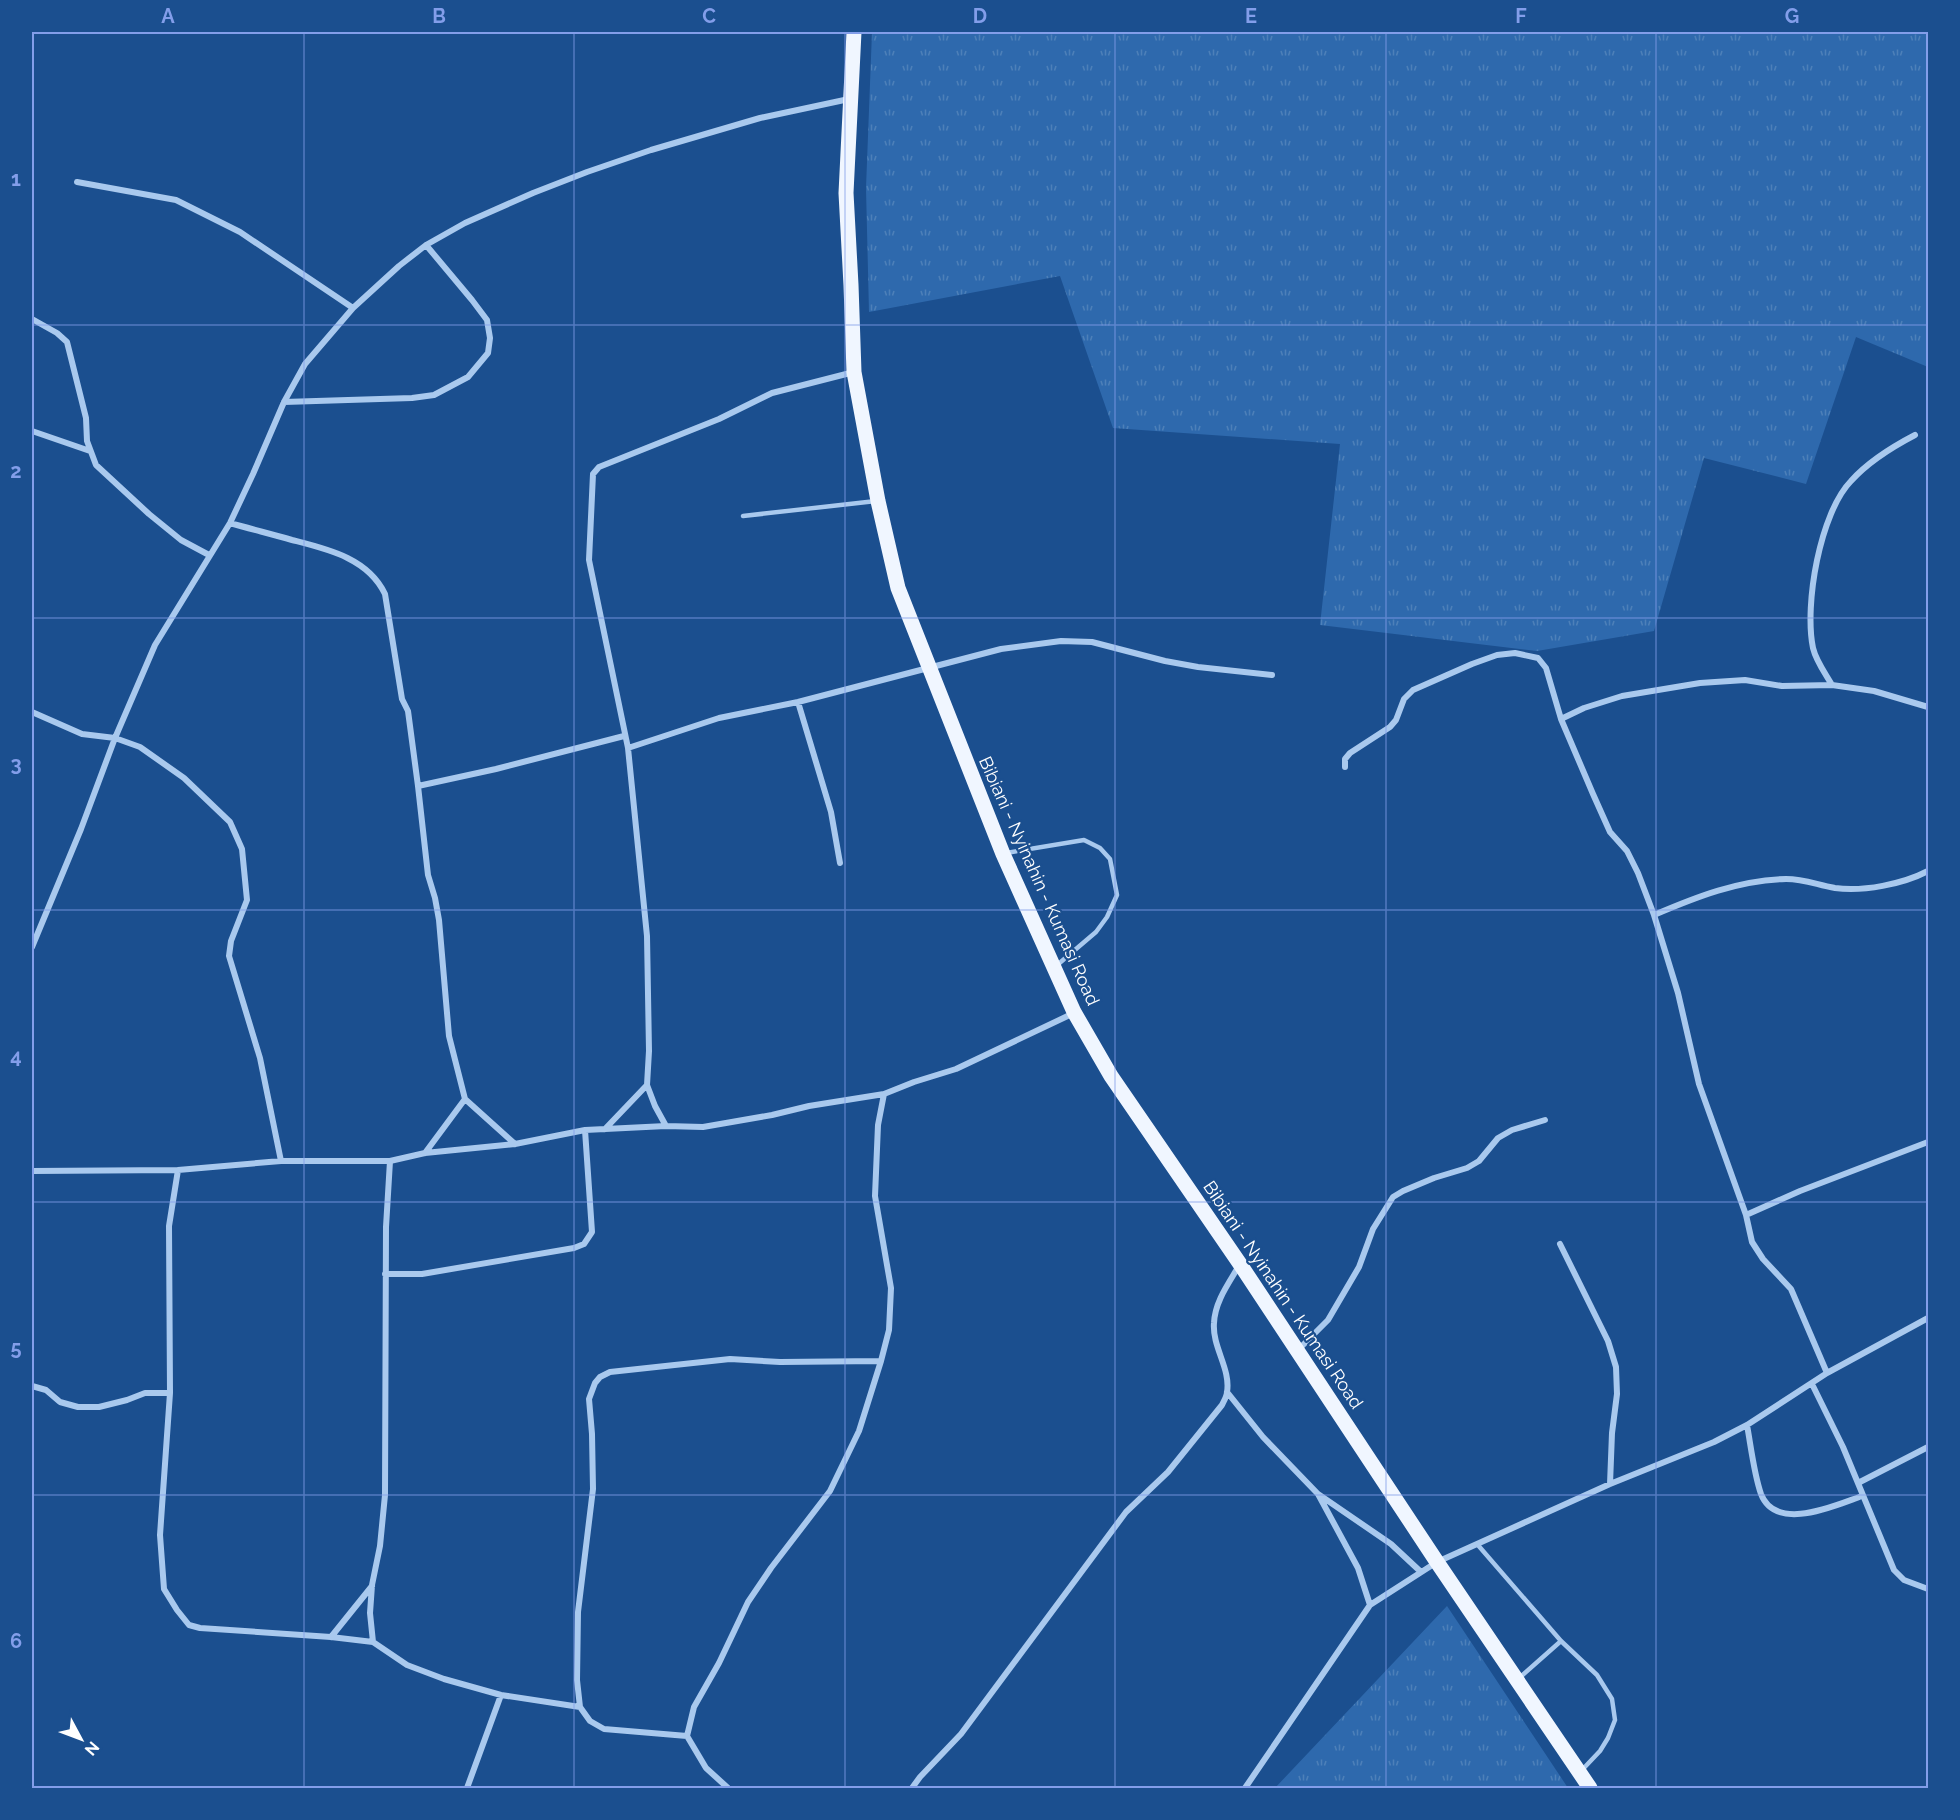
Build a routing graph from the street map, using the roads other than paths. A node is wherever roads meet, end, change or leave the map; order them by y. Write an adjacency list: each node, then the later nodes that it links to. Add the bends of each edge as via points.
1 (854, 32): 2 (main road, Bibiani - Nyinahin - Kumasi Road)
2 (851, 98): 4 (street, via 760,118 651,150 533,193); 7 (main road, Bibiani - Nyinahin - Kumasi Road, via 846,193)
3 (77, 182): 5 (street, via 176,200 240,232)
4 (426, 245): 5 (street); 8 (street, via 487,320 488,353 468,377 434,395 412,398)
5 (353, 308): 8 (street, via 305,364)
6 (32, 319): 11 (street, via 67,342)
7 (854, 372): 12 (main road, Bibiani - Nyinahin - Kumasi Road); 23 (street, via 772,393 719,420 599,466 593,474 589,560)
8 (284, 402): 14 (street)
9 (32, 431): 11 (street)
10 (1915, 435): 18 (street, via 1850,481 1832,508 1822,534 1810,629 1814,651)
11 (90, 451): 15 (street, via 96,465 149,514)
12 (878, 501): 13 (lane); 16 (main road, Bibiani - Nyinahin - Kumasi Road, via 898,588)
13 (743, 516)
14 (230, 523): 15 (street); 27 (street, via 328,549 372,574 380,584 385,594 402,699 408,711)
15 (209, 555): 24 (street, via 155,645)
16 (928, 667): 17 (street, via 1001,649 1061,641 1092,642 1176,663); 19 (street); 28 (main road, Bibiani - Nyinahin - Kumasi Road)
17 (1272, 675)
18 (1832, 685): 20 (street, via 1874,691); 22 (street, via 1782,686 1745,680 1700,683 1622,696)
19 (798, 702): 25 (street, via 719,718); 29 (street, via 831,812)
20 (1929, 707)
21 (32, 712): 24 (street, via 82,734)
22 (1562, 719): 26 (street, via 1543,662 1515,653 1497,655 1413,690 1390,727 1350,753); 31 (street, via 1610,832 1627,851)
23 (624, 736): 25 (street); 27 (street)
24 (115, 738): 32 (street); 45 (street, via 140,747 184,778 230,822 242,849 247,900 229,956 260,1058)
25 (628, 748): 35 (street, via 647,936)
26 (1345, 767)
27 (418, 786): 37 (street, via 428,875 439,920 449,1036)
28 (1003, 854): 33 (main road, Bibiani - Nyinahin - Kumasi Road); 33 (lane, via 1084,840 1110,859 1117,895 1107,917 1096,932)
29 (840, 863)
30 (1929, 871): 31 (street, via 1899,883 1866,887 1836,888 1783,879 1738,885 1703,894)
31 (1654, 915): 49 (street, via 1678,993 1699,1084)
32 (32, 947)
33 (1053, 968): 34 (main road, Bibiani - Nyinahin - Kumasi Road)
34 (1074, 1012): 36 (street, via 956,1069); 51 (main road, Bibiani - Nyinahin - Kumasi Road, via 1112,1077)
35 (647, 1085): 39 (street); 40 (street)
36 (884, 1094): 39 (street, via 703,1127); 55 (street, via 878,1125 875,1196 891,1288 889,1330)
37 (465, 1099): 43 (street); 44 (street)
38 (1545, 1120): 54 (street, via 1498,1138 1479,1161 1467,1168 1393,1197 1328,1320)
39 (666, 1126): 40 (street)
40 (605, 1129): 41 (street)
41 (585, 1130): 43 (street); 52 (street, via 592,1232 584,1244 552,1253 422,1274)
42 (1929, 1142): 49 (street)
43 (515, 1144): 44 (street)
44 (425, 1154): 46 (street)
45 (281, 1161): 46 (street); 47 (street)
46 (390, 1161): 52 (street)
47 (178, 1170): 48 (street); 60 (street, via 169,1226)
48 (32, 1171)
49 (1746, 1215): 56 (street, via 1752,1242 1791,1288)
50 (1560, 1244): 64 (street, via 1608,1341 1616,1367)
51 (1239, 1264): 54 (main road, Bibiani - Nyinahin - Kumasi Road); 59 (street, via 1219,1300 1214,1324)
52 (386, 1274): 70 (street, via 385,1495)
53 (1929, 1318): 56 (street)
54 (1298, 1351): 68 (main road, Bibiani - Nyinahin - Kumasi Road)
55 (881, 1361): 78 (street, via 730,1359 610,1372 600,1377 589,1399 593,1489 578,1612); 79 (street, via 858,1431 830,1491 748,1602 694,1707)
56 (1827, 1373): 57 (street)
57 (1812, 1384): 61 (street); 63 (street)
58 (32, 1386): 60 (street, via 78,1407 99,1407 145,1394)
59 (1227, 1392): 65 (street, via 1263,1437); 83 (street, via 1222,1405 1168,1472 1126,1512 961,1734)
60 (170, 1393): 73 (street, via 160,1535 164,1589 177,1611 189,1625 200,1628)
61 (1747, 1425): 64 (street); 66 (street, via 1761,1494 1768,1505 1792,1514 1817,1511)
62 (1929, 1447): 63 (street)
63 (1858, 1483): 66 (street)
64 (1610, 1484): 67 (street)
65 (1318, 1494): 69 (street, via 1391,1545); 72 (street, via 1358,1568)
66 (1862, 1496): 71 (street, via 1894,1570 1904,1580)
67 (1478, 1544): 68 (street); 74 (lane)
68 (1437, 1562): 69 (street); 76 (main road, Bibiani - Nyinahin - Kumasi Road)
69 (1421, 1572): 72 (street)
70 (372, 1585): 73 (street); 75 (street)
71 (1929, 1589)
72 (1371, 1605): 84 (street)
73 (331, 1637): 75 (street)
74 (1561, 1641): 76 (lane); 80 (lane, via 1597,1675 1612,1699 1615,1720 1600,1751)
75 (373, 1642): 77 (street, via 407,1665 444,1680)
76 (1516, 1680): 80 (main road, Bibiani - Nyinahin - Kumasi Road)
77 (501, 1695): 78 (street); 81 (street)
78 (580, 1707): 79 (street, via 590,1721 604,1729)
79 (687, 1736): 82 (street, via 705,1768)
80 (1580, 1772): 85 (main road, Bibiani - Nyinahin - Kumasi Road)
81 (467, 1788)
82 (728, 1788)
83 (912, 1788)
84 (1245, 1788)
85 (1590, 1788)

